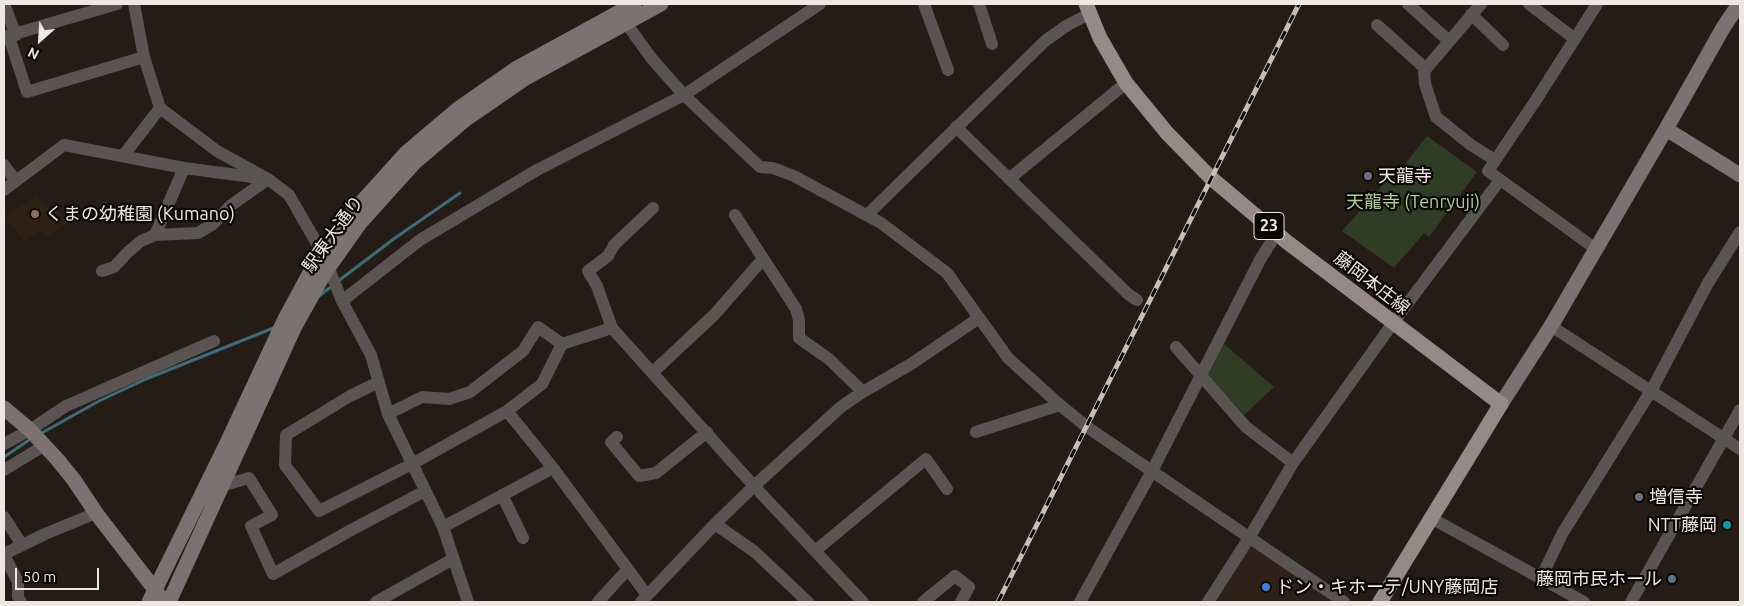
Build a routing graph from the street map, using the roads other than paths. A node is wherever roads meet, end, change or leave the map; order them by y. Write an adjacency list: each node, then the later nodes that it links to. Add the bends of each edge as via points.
1 (4, 4): 18 (street)
2 (117, 4): 18 (street)
3 (134, 4): 23 (street)
4 (634, 4): 49 (street, 駅東大通り, via 517,68 458,108 406,152 350,215)
5 (661, 4): 16 (street, 駅東大通り)
6 (820, 4): 27 (street)
7 (924, 4): 25 (street)
8 (979, 4): 21 (street)
9 (1408, 4): 20 (street)
10 (1481, 4): 15 (street)
11 (1529, 4): 19 (street)
12 (1597, 4): 19 (street)
13 (1088, 9): 26 (main road, 藤岡本庄線 / 23, via 1109,56); 29 (street, via 1044,42)
14 (1738, 10): 30 (street, via 1723,28)
15 (1471, 14): 20 (street); 22 (street)
16 (626, 23): 27 (street); 49 (street, 駅東大通り, via 524,79 466,119 415,162)
17 (1377, 25): 24 (street)
18 (10, 36): 23 (street, via 27,92)
19 (1575, 39): 32 (street)
20 (1449, 41): 24 (street)
21 (992, 44)
22 (1503, 45)
23 (144, 56): 28 (street)
24 (1426, 69): 32 (street, via 1426,84 1436,118)
25 (948, 70)
26 (1126, 83): 37 (street); 45 (main road, 藤岡本庄線 / 23, via 1182,150)
27 (684, 95): 43 (street, via 760,167 794,176); 52 (street, via 537,170 420,240)
28 (160, 108): 31 (street); 36 (street, via 217,151)
29 (956, 127): 37 (street); 43 (street)
30 (1666, 129): 35 (street); 47 (street)
31 (124, 156): 34 (street); 39 (street, via 64,145)
32 (1495, 160): 38 (street, via 1488,171)
33 (4, 164): 39 (street)
34 (184, 168): 36 (street); 46 (street)
35 (1740, 175)
36 (268, 179): 46 (street, via 230,206 214,224 198,233); 49 (street, via 288,194)
37 (1009, 179): 51 (street)
38 (1500, 180): 47 (street); 54 (street)
39 (16, 181): 40 (street)
40 (4, 190)
41 (653, 208): 56 (street, via 614,245 608,256 588,271)
42 (735, 215): 48 (street)
43 (867, 215): 53 (street, via 947,273)
44 (1740, 232): 63 (street, via 1708,283)
45 (1276, 233): 54 (main road, 藤岡本庄線 / 23); 61 (street)
46 (155, 235): 50 (street, via 128,252 114,267)
47 (1596, 249): 55 (street)
48 (763, 259): 60 (street, via 714,315); 64 (street, via 796,309 799,338 829,359)
49 (327, 261): 52 (street); 84 (street, 駅東大通り, via 324,274 295,326); 102 (street, 駅東大通り, via 313,267 285,320)
50 (102, 271)
51 (1137, 300)
52 (342, 301): 62 (street, via 371,354)
53 (978, 318): 64 (street); 66 (street, via 1008,358)
54 (1393, 323): 65 (main road, 藤岡本庄線 / 23); 79 (street)
55 (1551, 326): 63 (street); 65 (street)
56 (612, 328): 58 (street); 60 (street)
57 (214, 341): 71 (street, via 66,406)
58 (562, 344): 69 (street, via 542,384); 70 (street, via 538,327 523,351 470,392 450,399 422,397)
59 (1176, 347): 61 (street)
60 (653, 372): 72 (street)
61 (1202, 376): 79 (street, via 1246,427); 83 (street)
62 (378, 382): 70 (street); 80 (street, via 286,435 285,465 319,511)
63 (1651, 391): 75 (street); 101 (street, via 1562,534)
64 (863, 392): 85 (street, via 842,406)
65 (1501, 404): 91 (main road)
66 (1060, 405): 73 (street); 83 (street)
67 (4, 408): 71 (street)
68 (1740, 410): 75 (street)
69 (507, 411): 80 (street); 81 (street)
70 (388, 414): 80 (street)
71 (30, 430): 76 (street); 77 (street)
72 (707, 432): 74 (street, via 656,473 639,476 611,442); 85 (street)
73 (976, 432)
74 (617, 437)
75 (1723, 438): 78 (street); 119 (street)
76 (4, 444)
77 (44, 444): 82 (street); 89 (street)
78 (1740, 449)
79 (1293, 462): 95 (street)
80 (412, 464): 87 (street)
81 (553, 468): 88 (street); 100 (street)
82 (4, 470)
83 (1152, 471): 95 (street); 114 (street)
84 (221, 486): 87 (street, via 249,478 272,515 251,526 273,574); 106 (street, 駅東大通り)
85 (754, 486): 92 (street); 97 (street)
86 (947, 489): 97 (street, via 926,459)
87 (425, 491): 93 (street)
88 (502, 495): 93 (street); 94 (street)
89 (96, 513): 96 (street); 102 (street)
90 (4, 517): 96 (street)
91 (1430, 518): 101 (street); 117 (main road)
92 (715, 524): 103 (street); 110 (street, via 755,552)
93 (442, 527): 99 (street)
94 (523, 538)
95 (1249, 538): 115 (street); 116 (street)
96 (22, 545): 98 (street)
97 (815, 551): 111 (street)
98 (4, 554): 104 (street, via 18,582)
99 (453, 559): 107 (street); 108 (street)
100 (628, 569): 103 (street); 109 (street)
101 (1541, 578): 118 (street)
102 (152, 596): 105 (street)
103 (644, 598)
104 (21, 602)
105 (164, 602)
106 (169, 602)
107 (376, 602)
108 (468, 602)
109 (598, 602)
110 (808, 602)
111 (863, 602)
112 (923, 602): 113 (street, via 955,576 969,587)
113 (961, 602)
114 (1080, 602)
115 (1208, 602)
116 (1344, 602)
117 (1380, 602)
118 (1584, 602)
119 (1631, 602)

